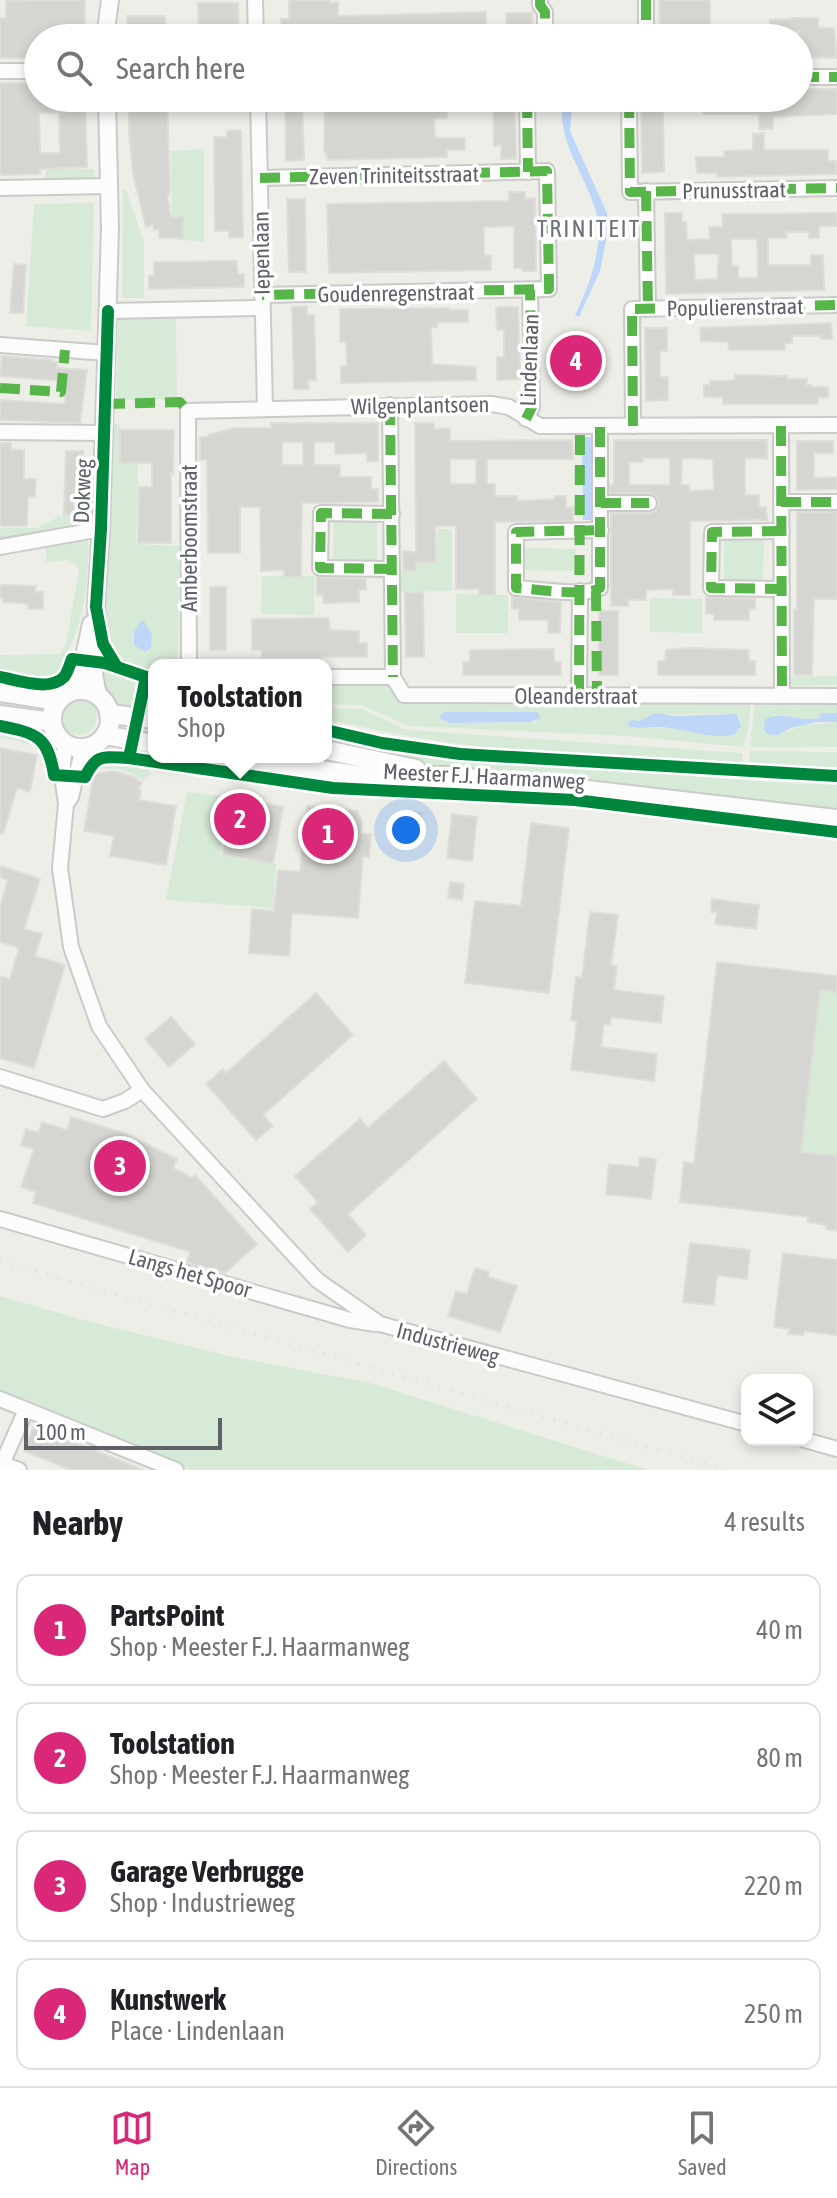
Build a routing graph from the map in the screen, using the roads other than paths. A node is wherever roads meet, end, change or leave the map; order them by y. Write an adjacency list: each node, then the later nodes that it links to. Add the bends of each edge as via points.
1 (110, 0): 5 (street)
2 (255, 0): 6 (street)
3 (540, 0): 7 (street)
4 (646, 0): 8 (street)
5 (107, 24)
6 (256, 24)
7 (545, 24)
8 (646, 24)
9 (0, 71): 10 (street)
10 (24, 71)
11 (813, 77): 12 (street)
12 (837, 77)
13 (107, 112): 19 (street, Dokweg)
14 (258, 112): 18 (street, Iepenlaan)
15 (527, 112): 17 (street)
16 (629, 112): 22 (street, Prunusstraat, via 630,192)
17 (528, 172): 18 (street, Zeven Triniteitsstraat); 23 (street, Lindenlaan, via 547,171 549,289)
18 (260, 178): 24 (street, Iepenlaan)
19 (109, 186): 20 (street); 27 (street, Dokweg)
20 (0, 188)
21 (837, 188): 22 (street, Prunusstraat)
22 (646, 191): 26 (street)
23 (530, 290): 24 (street, Goudenregenstraat); 33 (street, Lindenlaan, via 532,407)
24 (262, 301): 27 (street, Goudenregenstraat); 31 (street, Iepenlaan)
25 (837, 305): 26 (street, Populierenstraat)
26 (640, 309): 35 (street)
27 (108, 311): 29 (street, Dokweg)
28 (0, 345): 29 (street)
29 (107, 353): 39 (street, Dokweg)
30 (390, 405): 31 (street, Wilgenplantsoen); 33 (street, Wilgenplantsoen, via 498,404); 44 (street)
31 (265, 408): 32 (street, Wilgenplantsoen)
32 (188, 411): 53 (street, Amberboomstraat)
33 (526, 419): 37 (street, Wilgenplantsoen, via 540,426)
34 (837, 425): 36 (street, Wilgenplantsoen)
35 (633, 426): 36 (street, Wilgenplantsoen); 37 (street, Wilgenplantsoen)
36 (781, 426): 40 (street)
37 (600, 427): 42 (street)
38 (0, 432): 39 (street)
39 (104, 433): 45 (street, Dokweg)
40 (781, 502): 41 (street); 47 (street)
41 (837, 502)
42 (601, 503): 43 (street); 46 (street)
43 (649, 503)
44 (392, 514): 49 (street); 49 (street, via 321,513 320,568)
45 (101, 529): 48 (street); 52 (street, Dokweg)
46 (601, 530): 51 (street, via 600,588); 51 (street, via 516,532 516,588)
47 (782, 531): 50 (street); 50 (street, via 712,532 711,588)
48 (0, 547)
49 (392, 569): 55 (street)
50 (782, 589): 60 (street)
51 (580, 591): 59 (street)
52 (96, 607): 56 (street, Dokweg); 58 (street, Dokweg)
53 (189, 659)
54 (332, 677): 55 (street)
55 (393, 677): 59 (street, Oleanderstraat, via 404,695)
56 (77, 690): 58 (main road); 62 (main road)
57 (0, 692): 62 (main road)
58 (98, 695): 63 (main road)
59 (579, 695): 60 (street, Oleanderstraat)
60 (782, 696): 61 (street, Oleanderstraat)
61 (837, 696)
62 (58, 701): 66 (main road)
63 (109, 714): 65 (main road); 67 (main road)
64 (0, 715): 66 (main road)
65 (148, 718)
66 (52, 722): 69 (main road, via 56,734)
67 (105, 735): 68 (main road); 69 (main road, via 95,744)
68 (148, 743)
69 (74, 745): 75 (street, Industrieweg, via 62,775 66,804 60,868 71,947 99,1026)
70 (332, 751): 72 (main road, Meester F.J. Haarmanweg)
71 (278, 763): 72 (main road, Meester F.J. Haarmanweg, via 364,776)
72 (446, 776): 73 (main road, Meester F.J. Haarmanweg)
73 (837, 819)
74 (0, 1077): 75 (street, via 103,1109)
75 (142, 1090): 77 (street, Industrieweg, via 317,1280)
76 (0, 1219): 77 (street, Langs het Spoor, via 350,1320)
77 (380, 1324): 80 (street, Industrieweg)
78 (0, 1399): 79 (street)
79 (26, 1410): 83 (street); 85 (street)
80 (741, 1422)
81 (813, 1442): 82 (street)
82 (837, 1449)
83 (1, 1463): 84 (street)
84 (19, 1470)
85 (176, 1470)

